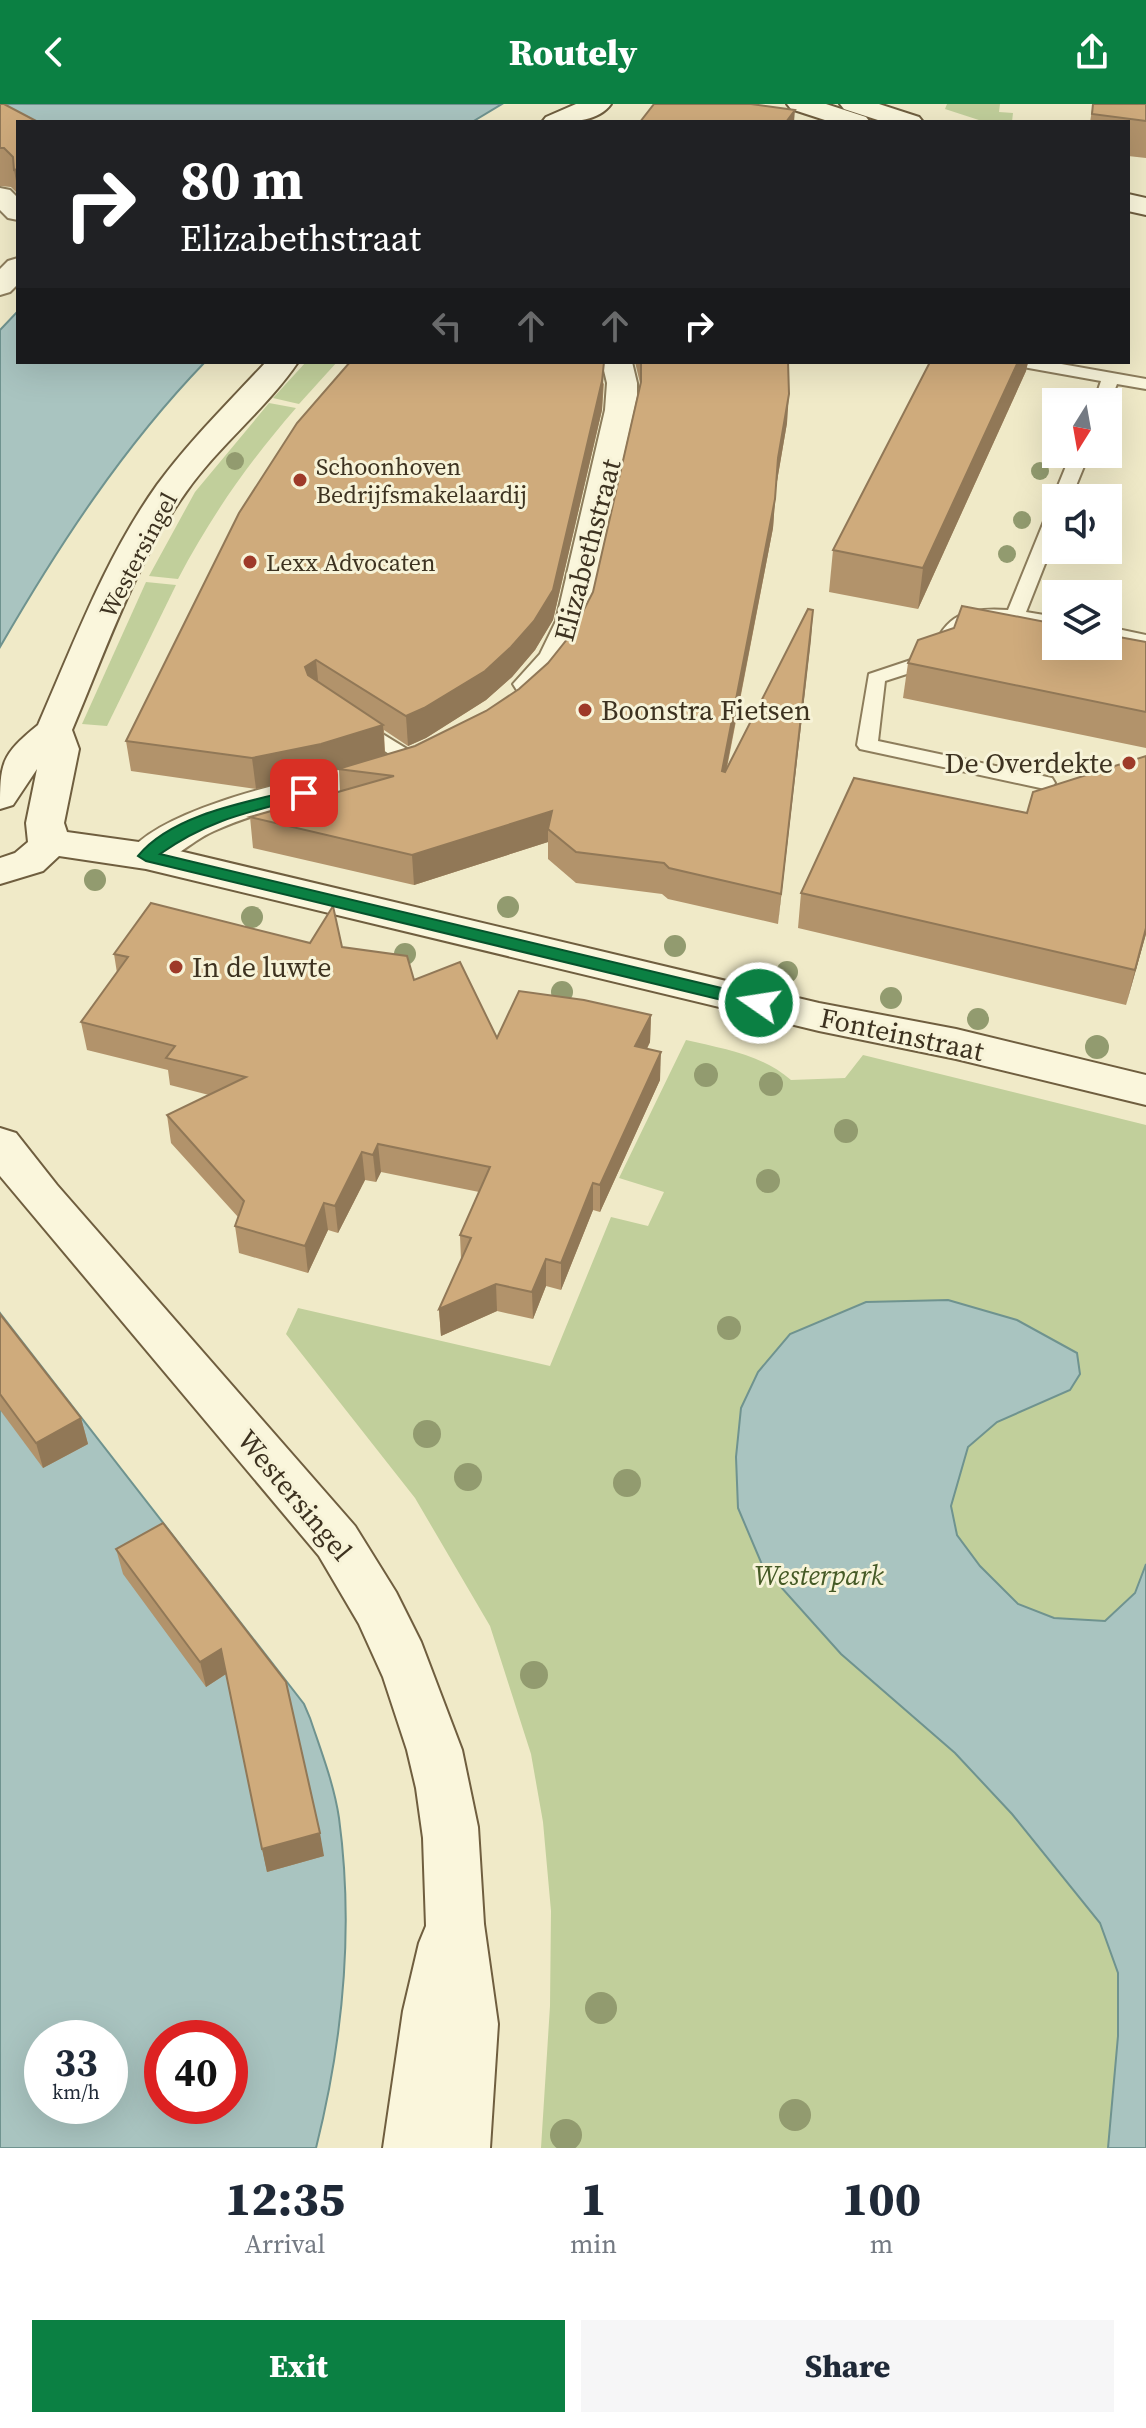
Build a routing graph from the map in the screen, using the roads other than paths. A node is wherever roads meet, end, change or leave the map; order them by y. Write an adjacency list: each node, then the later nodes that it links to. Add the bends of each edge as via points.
1 (564, 104): 5 (main road)
2 (598, 104): 6 (main road)
3 (800, 104): 7 (main road)
4 (853, 104): 8 (main road)
5 (543, 120)
6 (560, 120)
7 (851, 120)
8 (904, 120)
9 (0, 196): 10 (main road)
10 (16, 210)
11 (16, 269): 12 (main road)
12 (0, 286)
13 (281, 364): 26 (main road, Westersingel, via 198,455 156,513)
14 (617, 364): 24 (main road, Elizabethstraat, via 621,410 573,621 556,658)
15 (1034, 364): 16 (lane)
16 (1111, 378): 17 (lane); 18 (lane)
17 (1146, 384)
18 (1107, 388)
19 (1042, 548): 20 (lane)
20 (1015, 615): 21 (lane); 29 (lane, via 968,619 952,628 940,657 876,678 867,745)
21 (1042, 620)
22 (1122, 636): 23 (lane)
23 (1146, 641)
24 (511, 702)
25 (343, 714): 28 (lane)
26 (54, 730): 30 (main road, Westersingel, via 32,748); 33 (main road, Westersingel, via 60,749)
27 (447, 745): 28 (main road)
28 (413, 761): 32 (main road, via 232,810)
29 (1045, 783)
30 (0, 797)
31 (0, 811): 33 (main road, via 24,812)
32 (161, 846): 33 (main road, Fonteinstraat); 34 (main road, Fonteinstraat, via 819,1017)
33 (23, 859)
34 (1146, 1090)
35 (0, 1144): 36 (main road, Westersingel, via 337,1541 371,1592 406,1661 441,1775)
36 (454, 1913): 37 (main road, Westersingel, via 433,2011); 38 (main road, Westersingel, via 468,2011)
37 (414, 2148)
38 (459, 2148)

